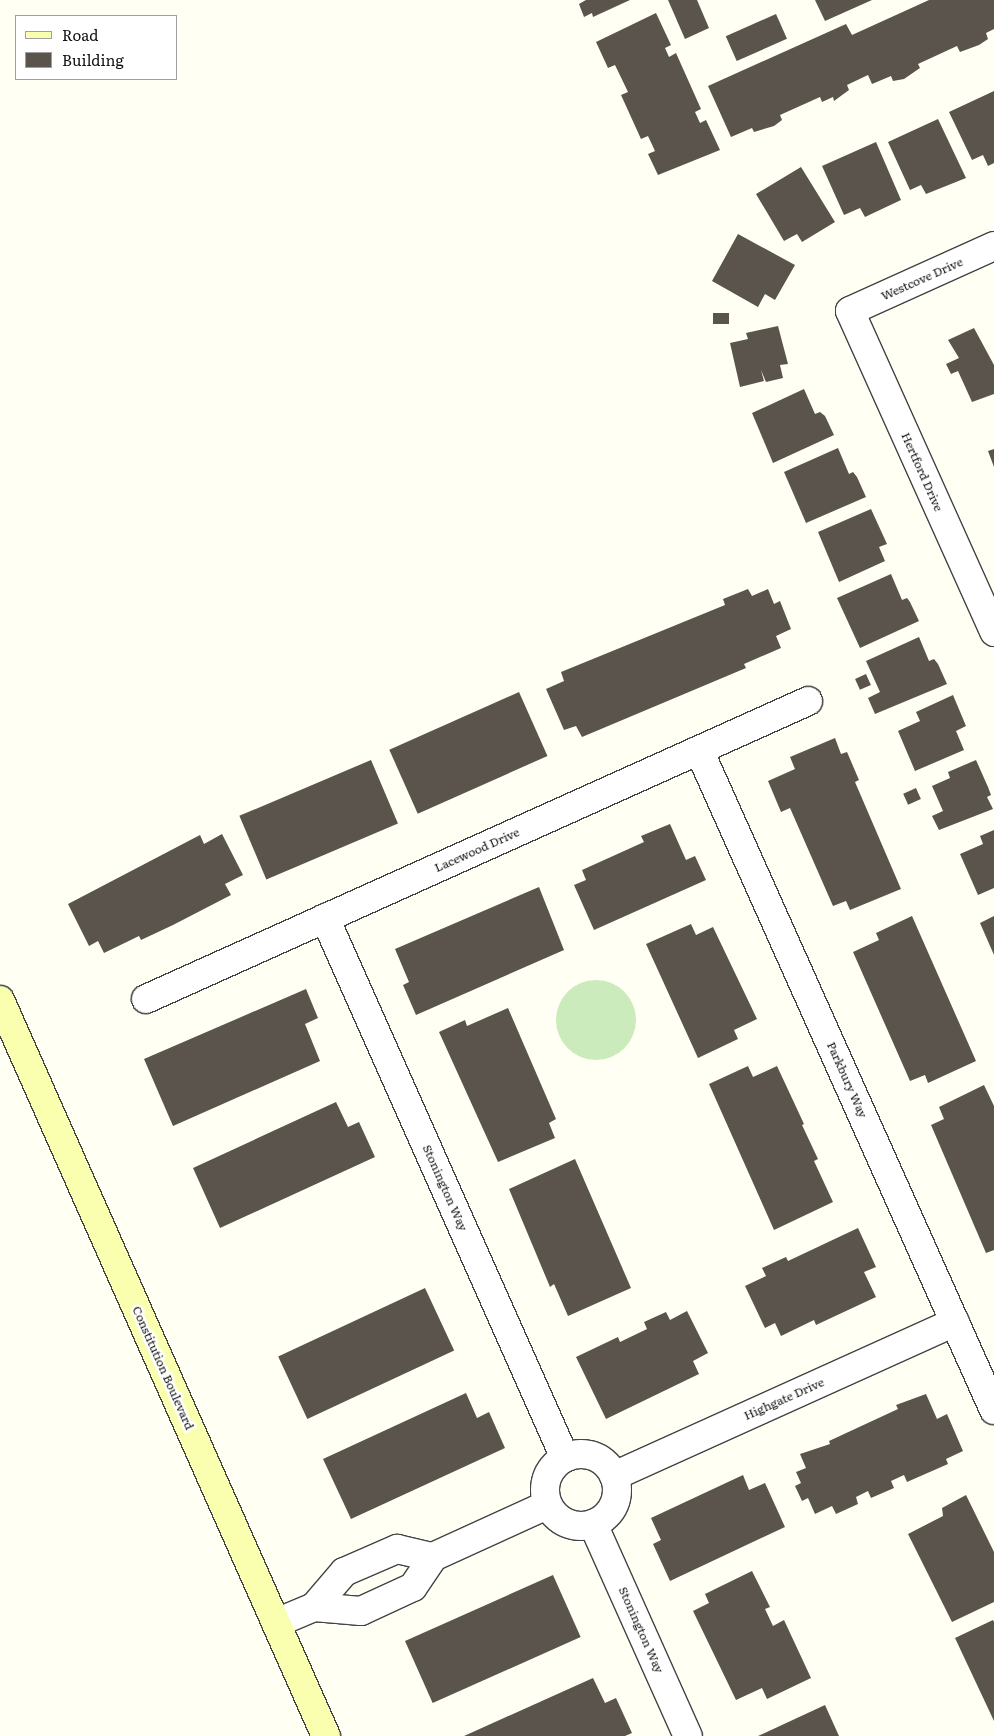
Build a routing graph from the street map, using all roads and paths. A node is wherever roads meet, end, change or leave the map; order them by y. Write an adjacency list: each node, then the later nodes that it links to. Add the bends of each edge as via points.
1 (994, 246): 2 (street, Westcove Drive)
2 (850, 311): 3 (street, Hertford Drive)
3 (987, 599): 4 (street, Hertford Drive)
4 (994, 632)
5 (808, 701): 6 (street, Lacewood Drive)
6 (699, 750): 7 (street, Lacewood Drive); 10 (street, Parkbury Way)
7 (325, 918): 8 (street, Lacewood Drive); 12 (street, Stonington Way)
8 (146, 999)
9 (0, 1000): 18 (main road, Constitution Boulevard)
10 (955, 1322): 11 (street, Parkbury Way); 13 (street, Highgate Drive)
11 (994, 1410)
12 (565, 1458): 13 (street, via 584,1454 593,1456); 14 (street, via 548,1474 545,1489)
13 (614, 1476): 15 (street, via 615,1500 607,1515)
14 (547, 1505): 15 (street, via 567,1524); 16 (street)
15 (593, 1524): 20 (street, Stonington Way)
16 (432, 1557): 17 (street, via 413,1587 360,1611); 17 (street, via 397,1549 352,1568 344,1572)
17 (314, 1608): 18 (street)
18 (276, 1623): 19 (main road, Constitution Boulevard)
19 (326, 1736)
20 (688, 1736)

